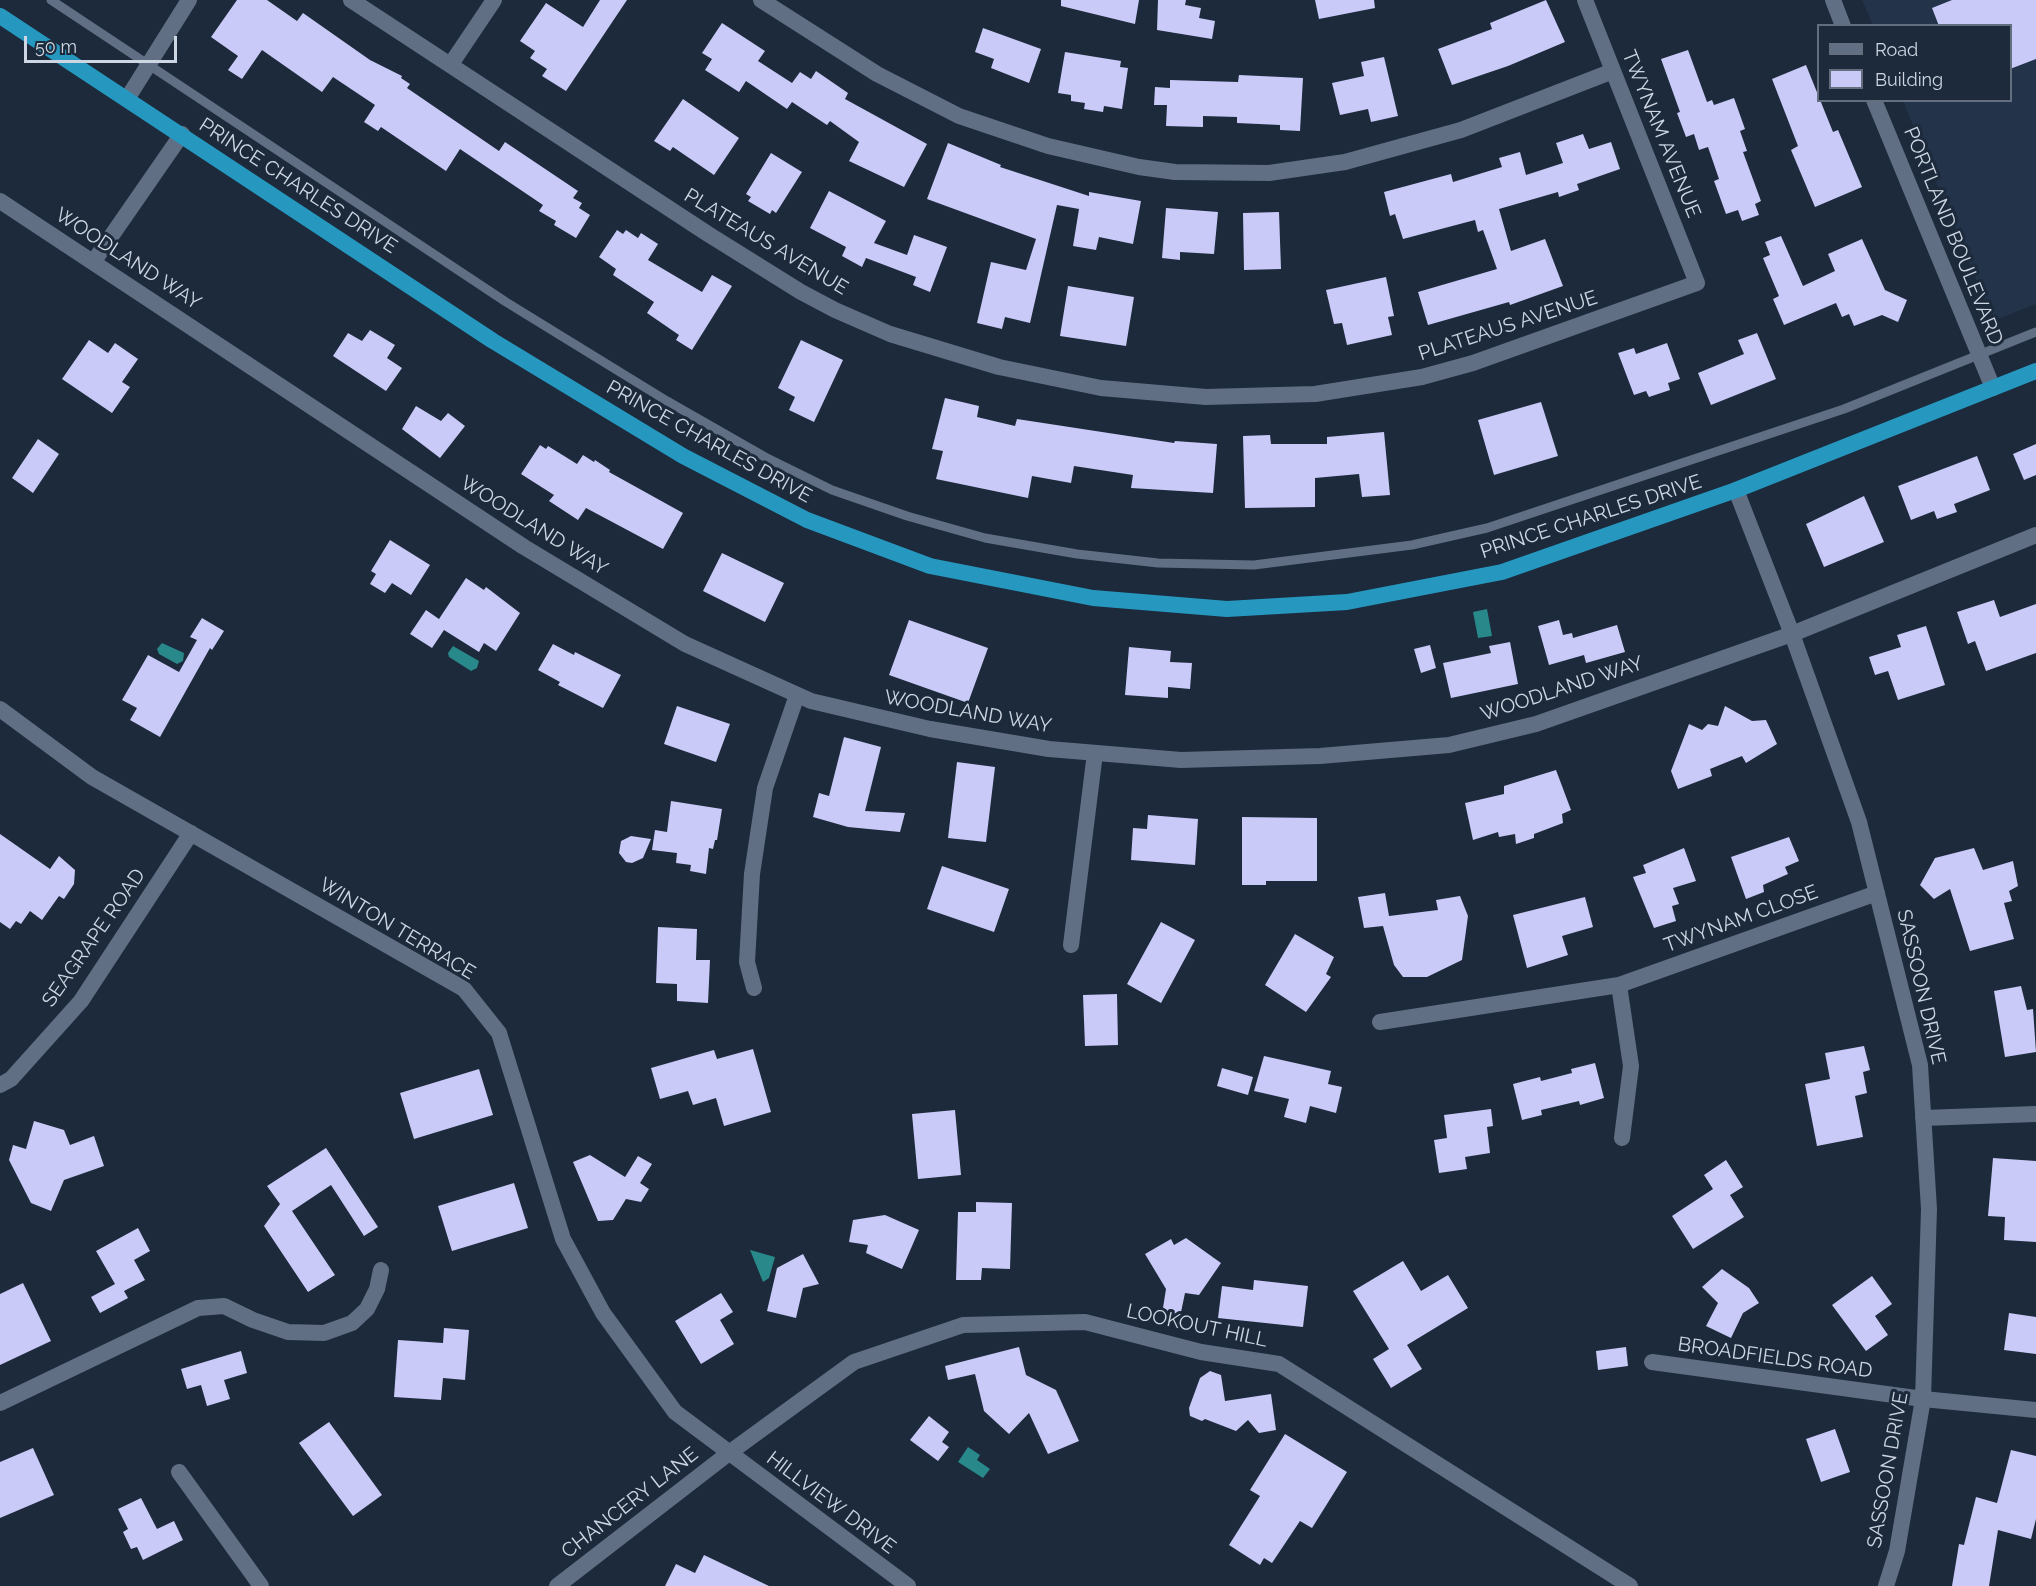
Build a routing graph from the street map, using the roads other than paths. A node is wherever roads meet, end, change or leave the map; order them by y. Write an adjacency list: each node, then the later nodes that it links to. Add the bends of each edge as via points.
1 (51, 0): 10 (lane)
2 (189, 0): 10 (street)
3 (351, 0): 11 (street, PLATEAUS AVENUE)
4 (494, 0): 11 (street)
5 (761, 0): 12 (street, via 877,74 959,116 1048,146 1175,172 1238,175 1345,162 1461,130)
6 (1585, 0): 12 (street, TWYNAM AVENUE)
7 (1833, 0): 9 (street)
8 (0, 16): 13 (highway, PRINCE CHARLES DRIVE)
9 (1843, 24)
10 (149, 64): 13 (street); 20 (lane, via 506,302 765,457 832,490 907,516 985,538 1077,554 1158,563 1254,565 1412,545 1487,528 1844,409)
11 (451, 64): 18 (street, PLATEAUS AVENUE, via 708,234 835,310 946,352 1101,388 1153,394 1258,396 1372,387 1473,363)
12 (1613, 71): 18 (street, TWYNAM AVENUE)
13 (127, 99): 15 (highway, PRINCE CHARLES DRIVE)
14 (1875, 102): 20 (street, PORTLAND BOULEVARD)
15 (182, 134): 17 (street); 23 (highway, PRINCE CHARLES DRIVE, via 493,341 683,456 807,520 930,566 1093,598 1227,609 1347,602 1502,572)
16 (0, 201): 17 (street, WOODLAND WAY)
17 (94, 261): 26 (street, WOODLAND WAY, via 524,547 685,644)
18 (1697, 283)
19 (2036, 332): 20 (lane)
20 (1979, 355): 22 (street, PORTLAND BOULEVARD)
21 (2036, 371): 22 (highway, PRINCE CHARLES DRIVE)
22 (1993, 388): 23 (highway, PRINCE CHARLES DRIVE)
23 (1736, 490): 25 (street, SASSOON DRIVE)
24 (2036, 535): 25 (street, WOODLAND WAY)
25 (1792, 634): 28 (street, WOODLAND WAY, via 1536,724 1449,745 1320,756 1181,760); 30 (street, SASSOON DRIVE, via 1859,822)
26 (797, 695): 28 (street, WOODLAND WAY, via 930,729); 33 (street, via 765,788 752,874 747,962)
27 (0, 709): 29 (street, WINTON TERRACE, via 92,777)
28 (1095, 753): 31 (street)
29 (191, 833): 35 (street, SEAGRAPE ROAD, via 81,1001 11,1079); 44 (street, WINTON TERRACE, via 464,989 499,1033 563,1239 603,1313 675,1412)
30 (1877, 893): 32 (street, TWYNAM CLOSE); 37 (street, SASSOON DRIVE, via 1920,1065)
31 (1071, 945)
32 (1618, 985): 34 (street, TWYNAM CLOSE); 38 (street, via 1631,1066)
33 (754, 988)
34 (1380, 1022)
35 (0, 1085)
36 (2036, 1114): 37 (street)
37 (1923, 1118): 41 (street, SASSOON DRIVE, via 1929,1209)
38 (1622, 1138)
39 (381, 1270): 42 (street, via 367,1309 352,1323 324,1333 288,1332 224,1306 198,1308)
40 (1652, 1362): 41 (street, BROADFIELDS ROAD)
41 (1923, 1399): 43 (street, BROADFIELDS ROAD); 50 (street, SASSOON DRIVE, via 1897,1551)
42 (0, 1403)
43 (2036, 1410)
44 (729, 1453): 47 (street, CHANCERY LANE); 48 (street, HILLVIEW DRIVE); 49 (street, LOOKOUT HILL, via 854,1362 963,1325 1085,1322 1201,1352 1279,1364)
45 (179, 1472): 46 (street)
46 (261, 1586)
47 (557, 1586)
48 (908, 1586)
49 (1629, 1586)
50 (1886, 1586)

